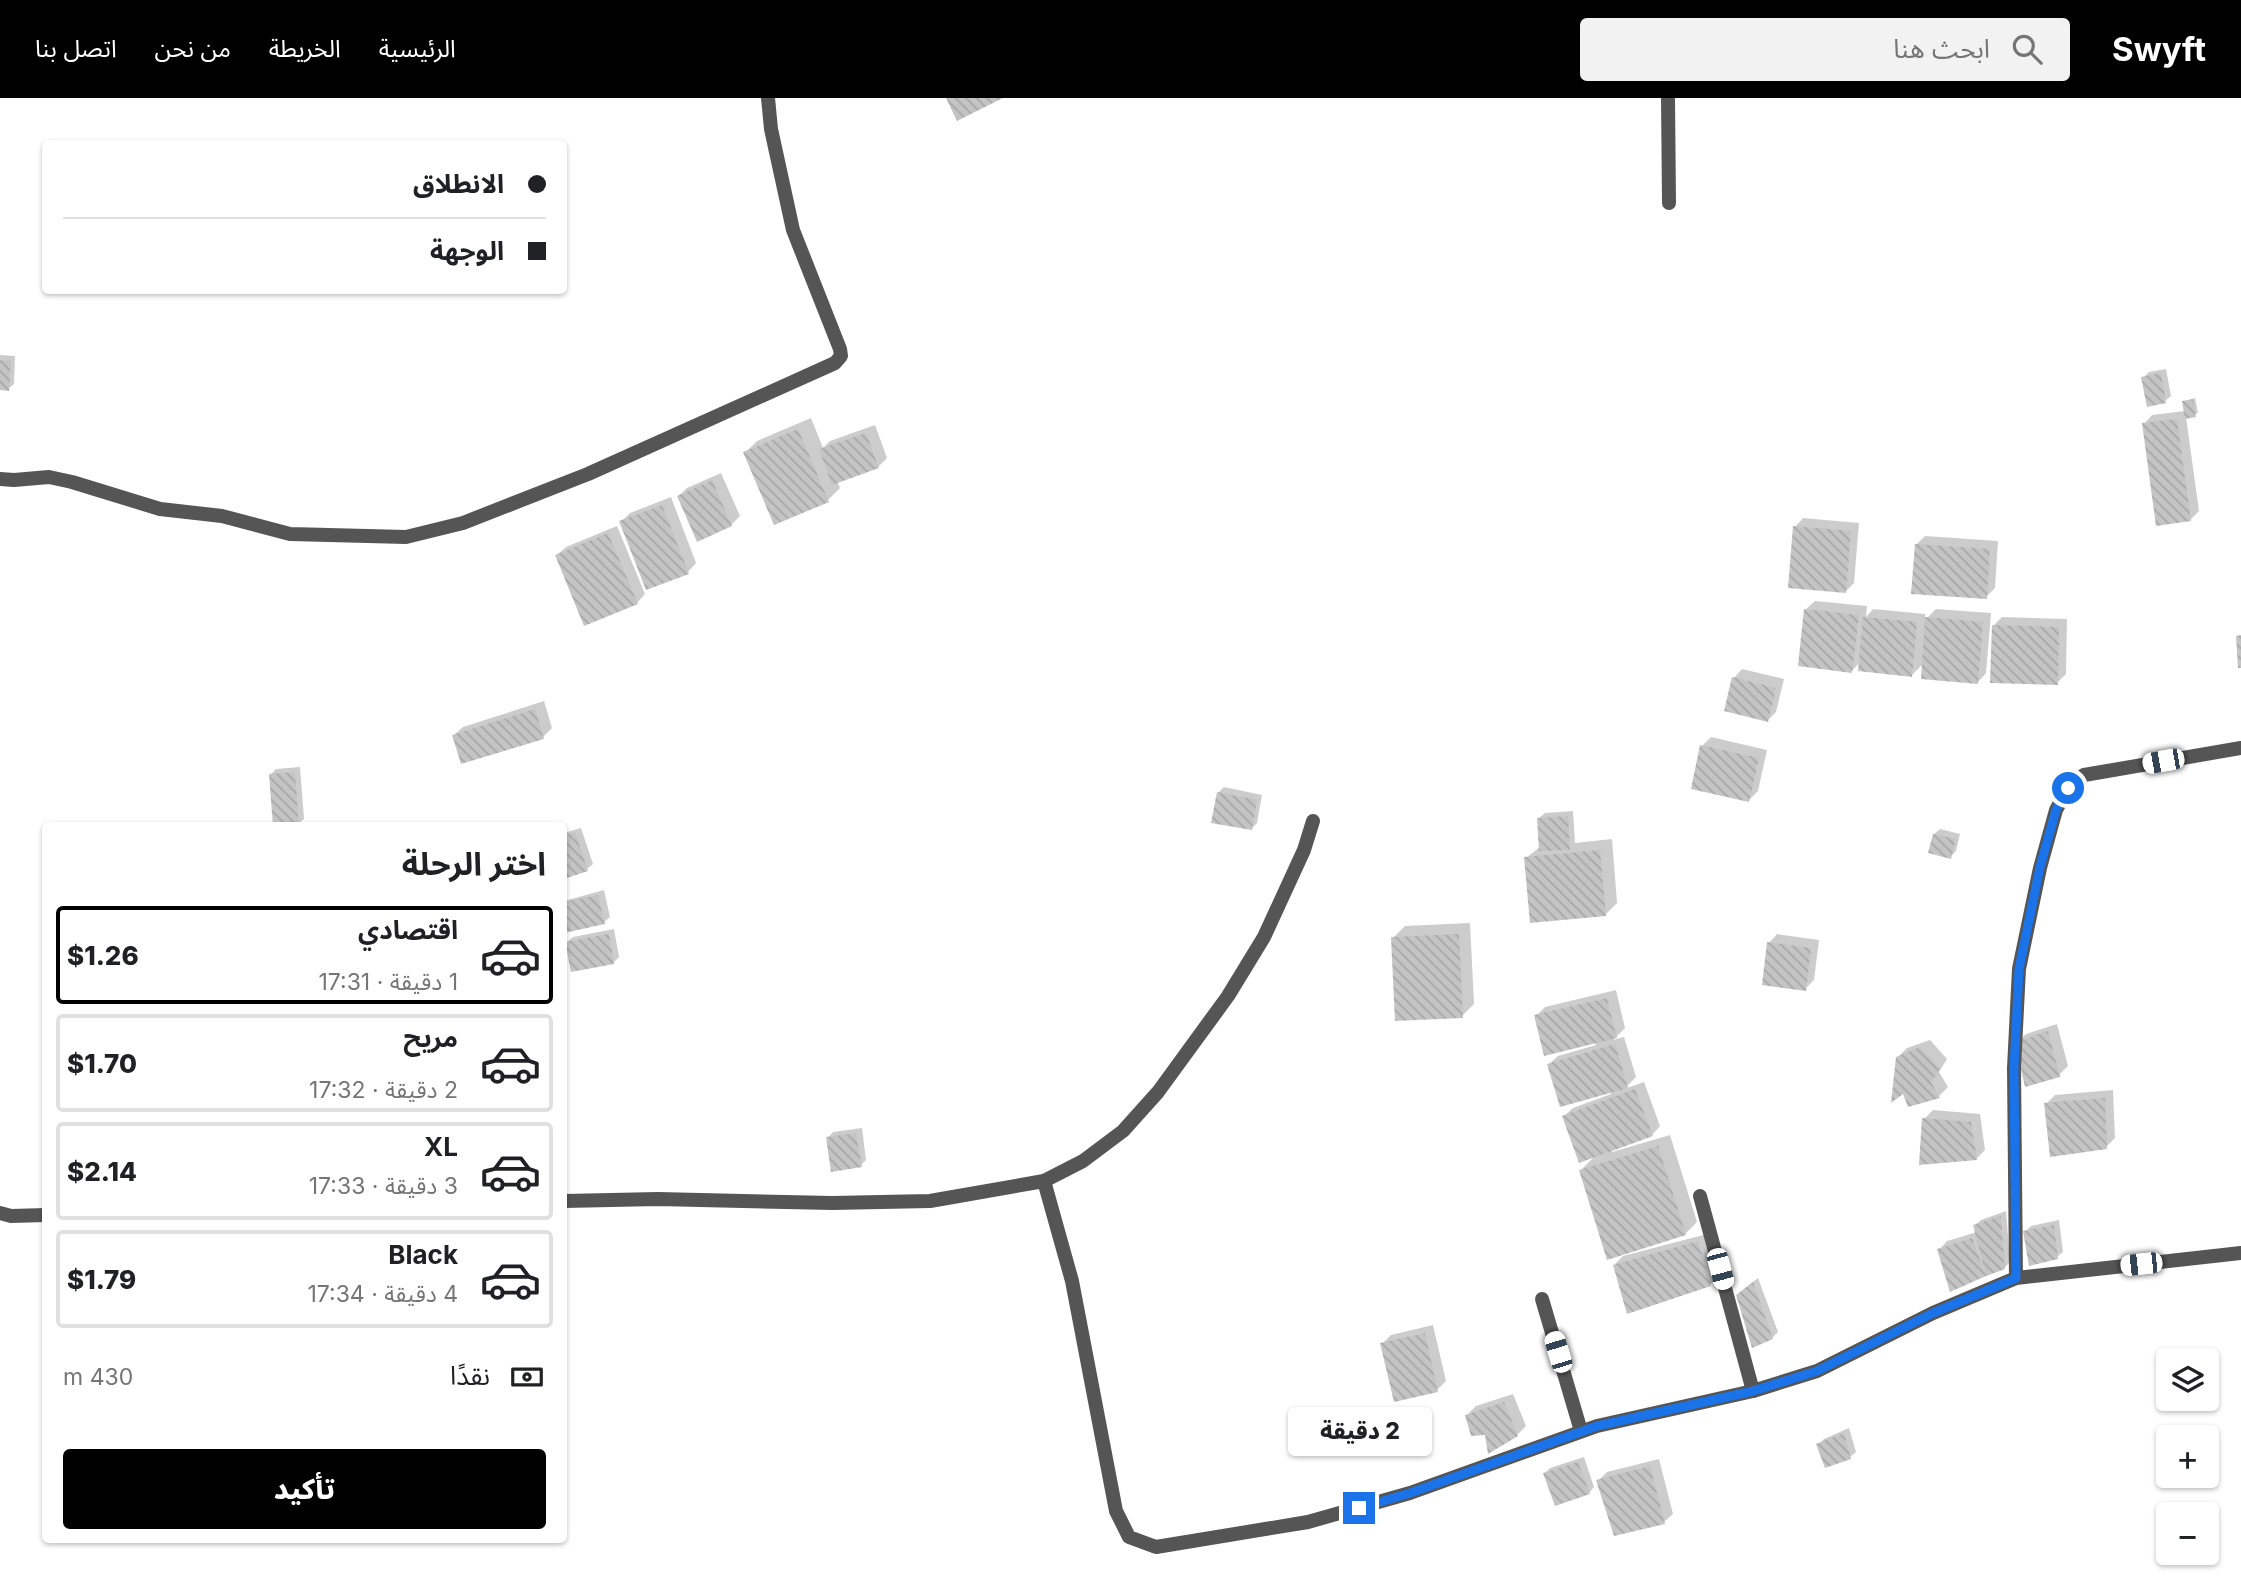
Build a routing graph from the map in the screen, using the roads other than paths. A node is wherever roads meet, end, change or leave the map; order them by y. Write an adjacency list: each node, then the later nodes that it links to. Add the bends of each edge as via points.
1 (768, 98): 4 (street, via 793,230 841,349 835,363 588,474 463,523 406,537 290,534 222,516 160,509 48,477)
2 (1668, 98): 3 (street)
3 (1669, 202)
4 (0, 479)
5 (2241, 748): 13 (street, via 2084,775 2068,788 2056,810 2019,969 2014,1068)
6 (1313, 821): 7 (street, via 1264,937 1228,996 1158,1092 1123,1131 1083,1161)
7 (1044, 1181): 9 (street, via 930,1201); 16 (street, via 1072,1282 1116,1511 1129,1537 1156,1547 1308,1522 1410,1493)
8 (1700, 1196): 15 (street)
9 (567, 1201)
10 (0, 1213): 11 (street)
11 (42, 1215)
12 (2241, 1253): 13 (street)
13 (2016, 1278): 15 (street, via 1817,1371)
14 (1542, 1299): 16 (street)
15 (1753, 1391): 16 (street)
16 (1581, 1431)

